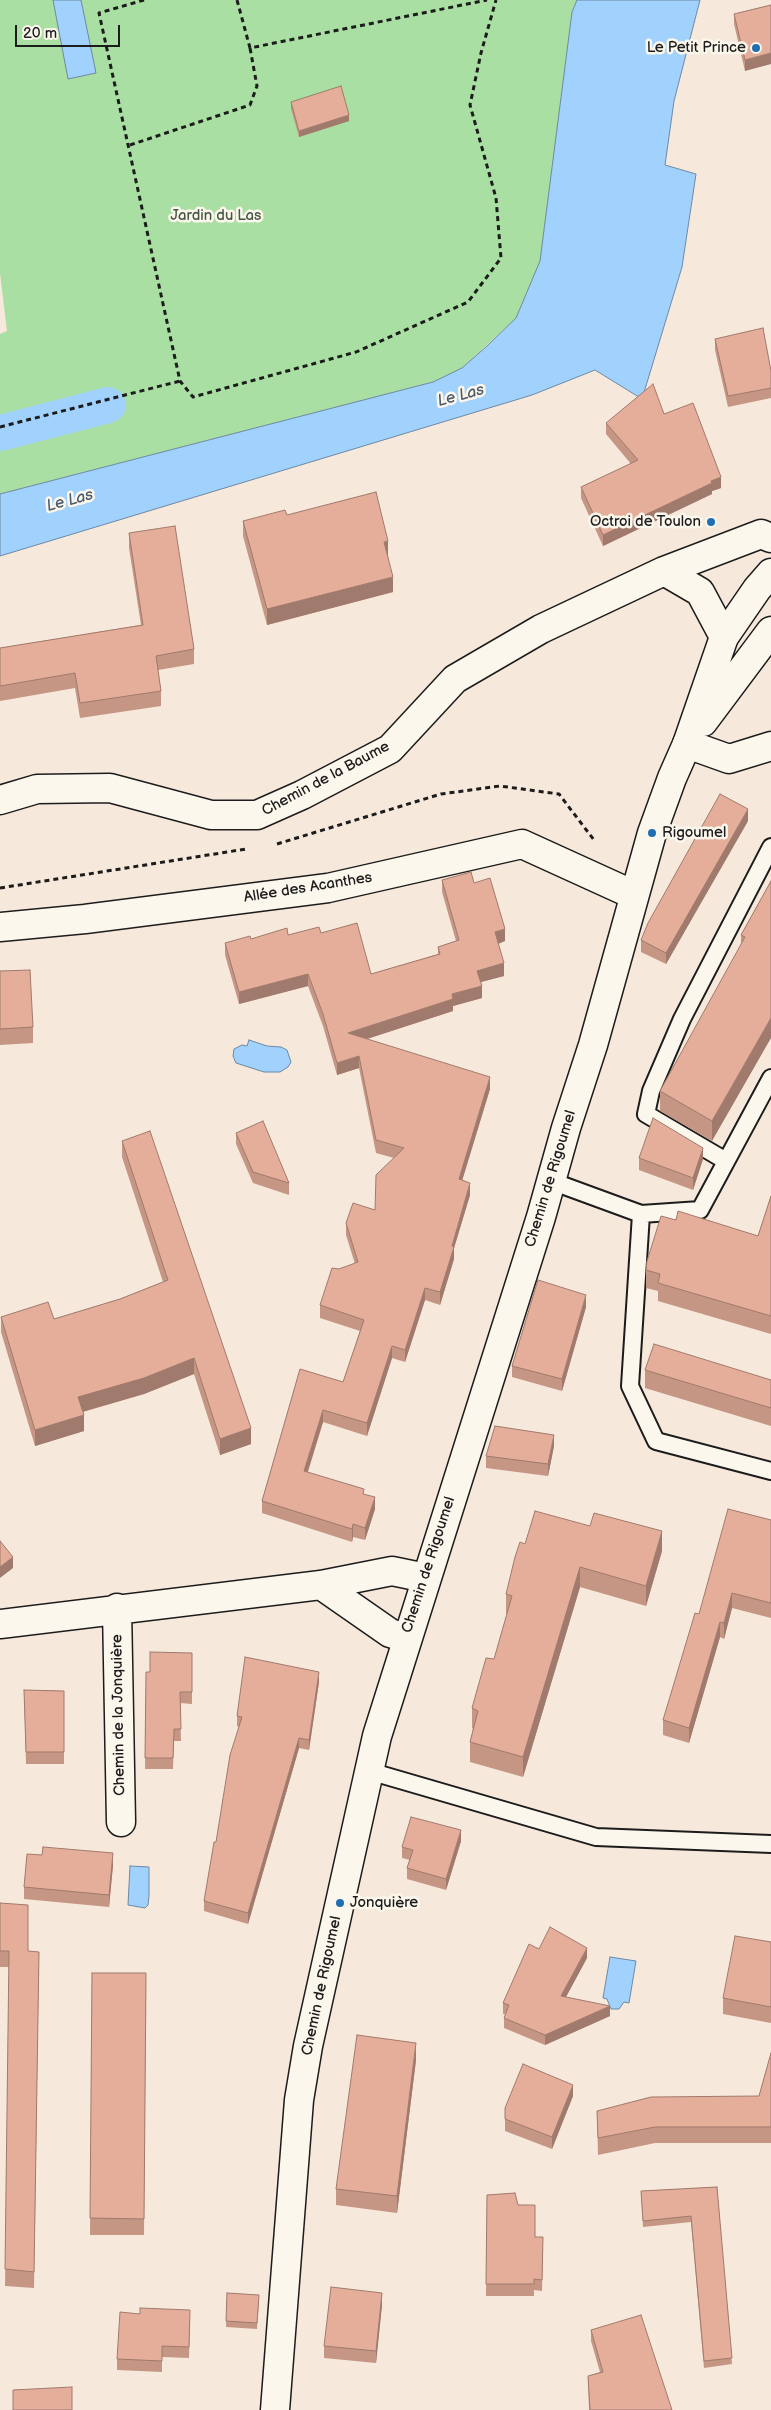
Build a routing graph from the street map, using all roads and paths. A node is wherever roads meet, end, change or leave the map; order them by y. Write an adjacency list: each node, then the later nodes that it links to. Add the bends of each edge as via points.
1 (144, 0): 6 (path, via 100,13)
2 (237, 0): 5 (path)
3 (486, 0): 5 (path)
4 (496, 0): 7 (path, via 470,106 496,198 501,258 468,302 356,352 193,397)
5 (250, 48): 6 (path, via 257,86 250,105)
6 (130, 145): 7 (path)
7 (180, 381): 8 (path)
8 (0, 427)
9 (771, 538): 10 (street, Chemin de la Baume, via 761,534)
10 (664, 572): 13 (street, via 700,592); 16 (street, Chemin de la Baume, via 540,629 455,679 390,749 257,815 211,815 110,788 37,789)
11 (771, 573): 13 (street, Chemin de Rigoumel)
12 (771, 631): 14 (street, Chemin de Rigoumel)
13 (724, 637): 14 (street, Chemin de Rigoumel)
14 (687, 744): 15 (street, via 730,759); 22 (street, Chemin de Rigoumel, via 652,833)
15 (771, 746)
16 (0, 800)
17 (268, 845): 19 (path, via 441,794 500,786 559,794)
18 (771, 846): 25 (lane, via 682,1019 651,1090 646,1114)
19 (599, 848)
20 (250, 849): 21 (path)
21 (0, 888)
22 (634, 895): 23 (street, Allée des Acanthes, via 522,844 328,888); 26 (street, Chemin de Rigoumel)
23 (0, 927)
24 (771, 1078): 25 (lane)
25 (726, 1161): 27 (lane, via 700,1210)
26 (551, 1181): 27 (lane); 29 (street, Chemin de Rigoumel)
27 (641, 1214): 28 (lane, via 630,1386 656,1441)
28 (771, 1471)
29 (426, 1578): 30 (street, via 392,1571); 33 (street, Chemin de Rigoumel)
30 (322, 1585): 31 (street); 33 (street, via 390,1633)
31 (117, 1608): 32 (street); 35 (street, Chemin de la Jonquière)
32 (0, 1624)
33 (406, 1638): 34 (street, Chemin de Rigoumel)
34 (369, 1771): 36 (lane, via 596,1837); 37 (street, Chemin de Rigoumel, via 299,2100)
35 (121, 1822)
36 (771, 1844)
37 (275, 2410)

